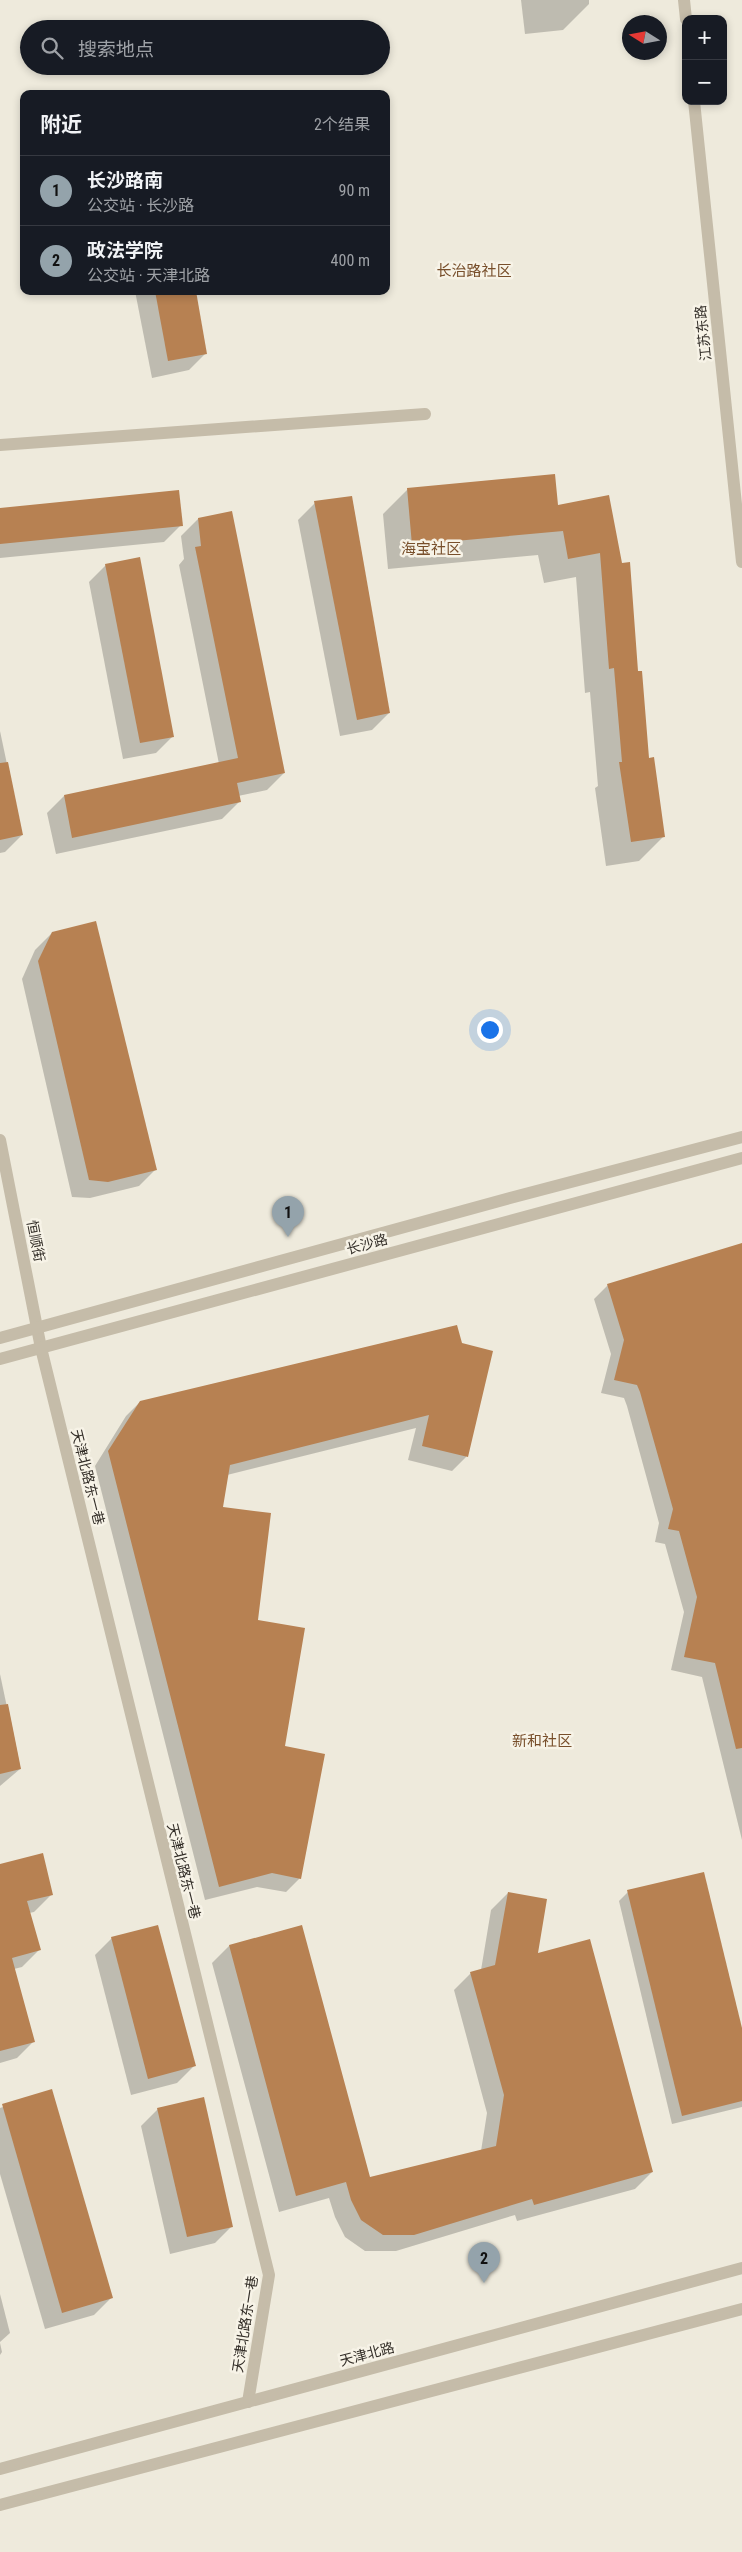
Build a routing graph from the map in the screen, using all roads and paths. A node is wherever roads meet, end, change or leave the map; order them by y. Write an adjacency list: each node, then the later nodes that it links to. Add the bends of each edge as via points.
1 (684, 0): 2 (street)
2 (686, 15)
3 (694, 105): 6 (street, 江苏东路)
4 (424, 414): 5 (street)
5 (0, 445)
6 (742, 562)
7 (742, 1137): 10 (street, 长沙路)
8 (0, 1140): 10 (street, 恒顺街)
9 (742, 1158): 12 (street, 长沙路)
10 (38, 1327): 11 (street, 长沙路); 12 (street, 恒顺街)
11 (0, 1338)
12 (41, 1348): 13 (street, 长沙路); 16 (street, 天津北路东一巷, via 269,2275)
13 (0, 1359)
14 (742, 2268): 16 (street, 天津北路)
15 (742, 2310): 18 (street)
16 (248, 2402): 17 (street, 天津北路)
17 (0, 2469)
18 (0, 2505)

